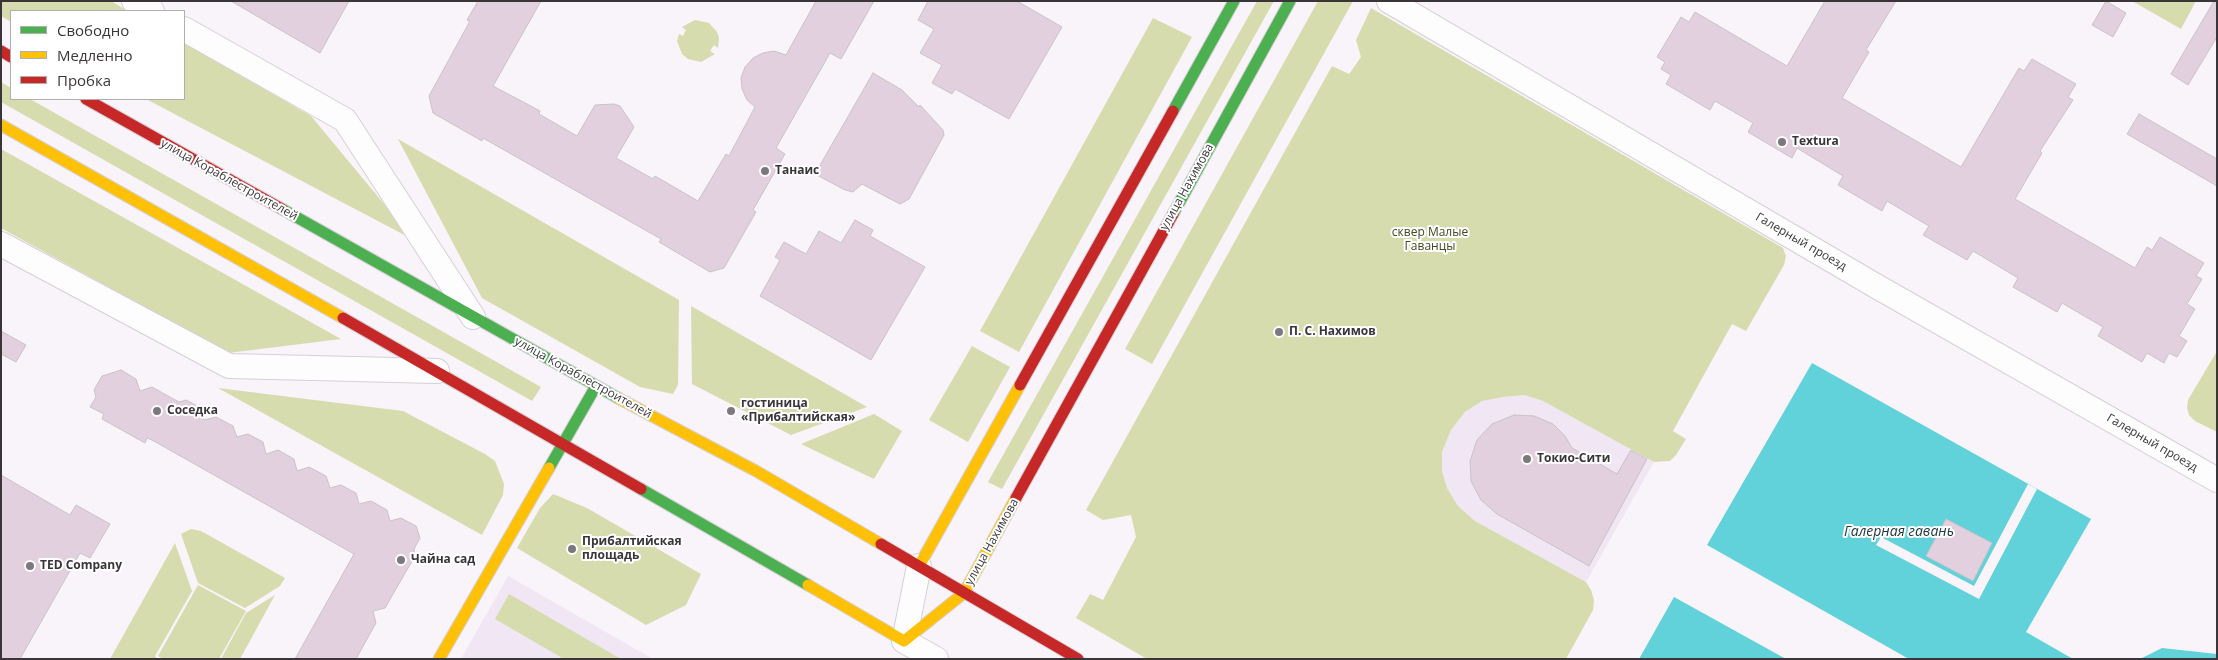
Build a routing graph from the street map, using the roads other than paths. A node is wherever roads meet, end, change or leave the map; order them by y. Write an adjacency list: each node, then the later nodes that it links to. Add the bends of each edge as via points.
1 (134, 1): 5 (street)
2 (1234, 1): 15 (main road)
3 (1290, 1): 16 (main road, улица Нахимова)
4 (1389, 1): 14 (street, Галерный проезд, via 1868,281)
5 (150, 10)
6 (185, 31): 10 (street, via 345,120)
7 (88, 100): 10 (main road, улица Кораблестроителей)
8 (1, 125): 11 (main road)
9 (1, 244): 11 (street, via 229,366)
10 (473, 317): 12 (main road, улица Кораблестроителей)
11 (437, 371): 13 (main road)
12 (596, 386): 13 (main road); 15 (main road, улица Кораблестроителей, via 756,471)
13 (563, 444): 17 (main road); 18 (main road)
14 (2216, 479)
15 (920, 566): 16 (main road, улица Кораблестроителей); 17 (street)
16 (964, 593): 17 (main road, улица Нахимова); 20 (main road, улица Кораблестроителей)
17 (904, 641): 19 (street)
18 (439, 659)
19 (936, 659)
20 (1078, 659)

